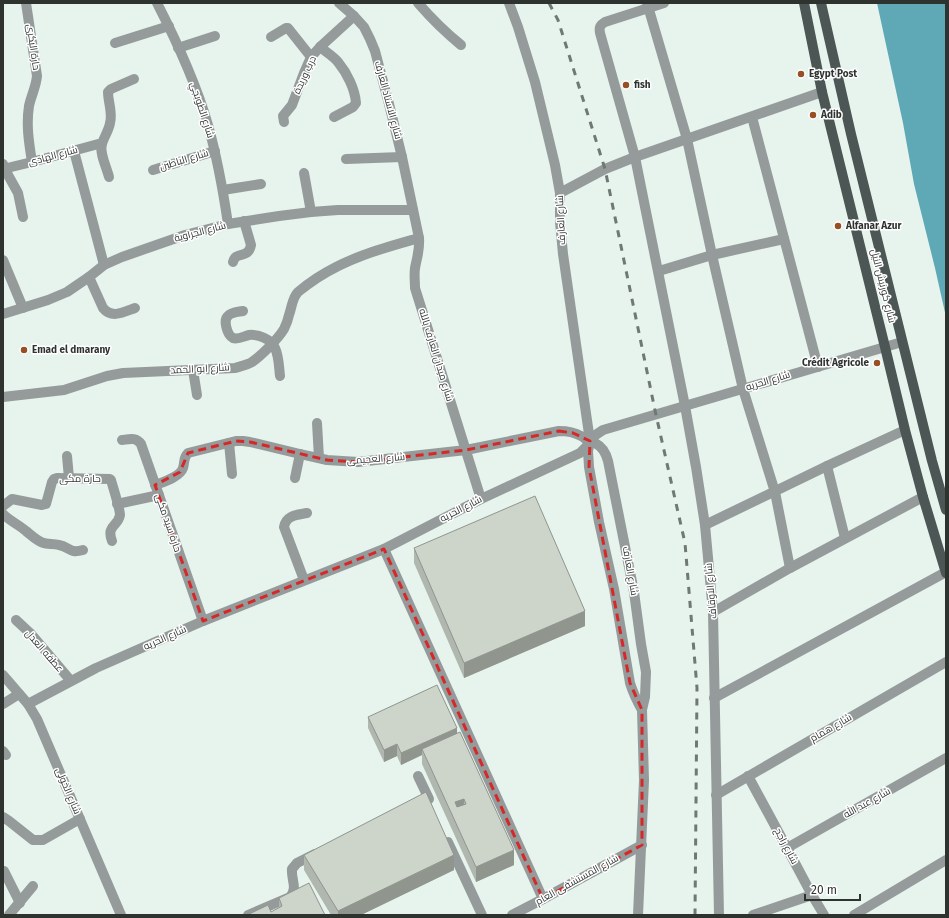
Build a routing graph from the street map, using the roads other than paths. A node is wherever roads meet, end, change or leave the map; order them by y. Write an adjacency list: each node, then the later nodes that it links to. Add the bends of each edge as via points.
1 (26, 3): 31 (street, حارة البكرى, via 37,76 28,122)
2 (157, 3): 11 (street, شارع الطوبجي)
3 (339, 3): 10 (street, شارع الاستاذ العارف)
4 (418, 3): 15 (street)
5 (509, 3): 38 (street, شارع العارف, via 535,82)
6 (664, 3): 9 (street)
7 (804, 3): 20 (main road, شارع كورنيش النيل)
8 (821, 3): 56 (main road, شارع كورنيش النيل)
9 (648, 5): 24 (street); 29 (street, شارع الاوقاف, via 605,22 599,28)
10 (354, 16): 16 (street, درب وريدة); 28 (street, شارع الاستاذ العارف, via 364,26 375,51)
11 (169, 26): 14 (street); 17 (street, شارع الطوبجي)
12 (215, 36): 17 (street)
13 (271, 37): 18 (street, via 288,28)
14 (115, 43)
15 (461, 45)
16 (320, 47): 18 (street, درب وريدة); 21 (street, via 337,61 349,80 355,98 356,103 353,106)
17 (178, 48): 27 (street, شارع الطوبجي, via 196,90)
18 (311, 57): 23 (street, درب وريدة, via 292,105 283,116)
19 (134, 79): 25 (street, via 108,92 110,124)
20 (822, 92): 22 (street); 58 (main road, شارع كورنيش النيل)
21 (334, 117)
22 (752, 117): 24 (street); 45 (street)
23 (284, 122)
24 (687, 139): 29 (street); 46 (street)
25 (102, 143): 26 (street, شارع الهادى); 35 (street, via 102,153)
26 (74, 151): 31 (street, شارع الهادى); 49 (street)
27 (214, 151): 33 (street, شارع الباطين); 37 (street, شارع الطوبجي)
28 (402, 157): 30 (street); 39 (street, شارع الاستاذ العارف)
29 (635, 157): 38 (street, via 605,169); 50 (street, شارع الاوقاف)
30 (346, 159)
31 (32, 162): 32 (street, شارع الهادى)
32 (4, 167): 41 (street, via 18,193)
33 (153, 170)
34 (304, 173): 40 (street)
35 (109, 177)
36 (261, 184): 37 (street)
37 (223, 190): 43 (street, شارع الطوبجي)
38 (560, 193): 69 (street, شارع العارف, via 563,254)
39 (412, 210): 40 (street, شارع الجراوية); 44 (street, شارع ميدان العارف بالله)
40 (311, 212): 42 (street, شارع الجراوية)
41 (23, 217)
42 (244, 221): 43 (street, شارع الجراوية); 48 (street, via 251,245 246,254 236,256)
43 (228, 224): 49 (street, شارع الجراوية, via 185,235)
44 (419, 238): 57 (street, شارع ابو الحمد, via 357,257 327,271 310,283 297,293 283,330); 71 (street, شارع ميدان العارف بالله, via 415,288)
45 (784, 238): 46 (street); 59 (street)
46 (712, 255): 50 (street); 62 (street)
47 (3, 260): 52 (street)
48 (232, 262)
49 (104, 265): 51 (street, شارع الجراوية)
50 (659, 271): 65 (street, شارع الاوقاف)
51 (89, 277): 52 (street, شارع الجراوية, via 67,292); 53 (street, via 106,311 114,315)
52 (23, 308): 55 (street, شارع الجراوية)
53 (135, 308)
54 (243, 311): 57 (street, via 227,317 229,334 234,338 258,336)
55 (3, 314)
56 (902, 342): 58 (street, شارع الحريه); 85 (main road, شارع كورنيش النيل)
57 (272, 344): 60 (street, شارع ابو الحمد, via 260,356 244,366); 61 (street, via 277,354)
58 (885, 347): 59 (street, شارع الحريه); 67 (main road, شارع كورنيش النيل)
59 (818, 367): 62 (street, شارع الحريه)
60 (193, 370): 63 (street); 64 (street, شارع ابو الحمد, via 123,373 64,390)
61 (280, 376)
62 (743, 389): 65 (street, شارع الحريه); 80 (street)
63 (197, 395)
64 (3, 397)
65 (685, 406): 69 (street, شارع الحريه, via 603,430); 88 (street, شارع الاوقاف)
66 (317, 423): 74 (street)
67 (905, 430): 75 (street); 81 (main road, شارع كورنيش النيل)
68 (122, 440): 79 (street, حارة سيد مكى, via 133,438 139,442)
69 (590, 441): 71 (street, شارع العجيمى, via 573,433 559,431); 82 (street, شارع الحريه, via 580,453); 106 (street, شارع العارف, via 589,467 630,684); 106 (street, شارع العارف, via 606,453 620,518 646,672)
70 (229, 443): 72 (street, شارع العجيمى, via 250,442); 76 (street); 79 (street, شارع العجيمى, via 188,453 184,457 183,469)
71 (466, 450): 74 (street, شارع العجيمى, via 358,462); 82 (street, شارع ميدان العارف بالله)
72 (300, 454): 74 (street, شارع العجيمى); 78 (street)
73 (67, 456): 77 (street)
74 (319, 458)
75 (827, 466): 80 (street); 89 (street)
76 (232, 474)
77 (69, 478): 83 (street, حارة مكى, via 110,479); 84 (street, حارة مكى, via 54,479 44,505 12,500)
78 (295, 478)
79 (157, 490): 83 (street); 98 (street, حارة سيد مكى)
80 (776, 492): 88 (street); 93 (street)
81 (922, 497): 89 (street); 94 (main road, شارع كورنيش النيل)
82 (482, 498): 91 (street, شارع الحريه)
83 (118, 504): 90 (street, حارة مكى, via 120,516 110,530)
84 (3, 506)
85 (946, 510)
86 (307, 513): 95 (street, via 289,517 284,522)
87 (3, 514): 92 (street, via 41,542 61,545 70,551)
88 (705, 525): 96 (street, شارع الاوقاف)
89 (845, 538): 93 (street)
90 (112, 541)
91 (384, 549): 95 (street, شارع الحريه); 122 (street)
92 (83, 550)
93 (790, 568): 96 (street)
94 (946, 572): 103 (street)
95 (304, 580): 98 (street, شارع الحريه)
96 (713, 612): 103 (street, شارع الاوقاف)
97 (16, 620): 101 (street, عطفه العدل)
98 (203, 621): 101 (street, شارع الحريه, via 96,668)
99 (946, 662): 109 (street, شارع همام)
100 (3, 676): 102 (street, شارع الخولى)
101 (71, 682): 105 (street, شارع الحريه)
102 (19, 694): 104 (street); 105 (street, شارع الخولى)
103 (714, 698): 110 (street, شارع الاوقاف)
104 (3, 704)
105 (28, 704): 113 (street, شارع الخولى, via 37,719)
106 (642, 710): 115 (street, شارع العارف)
107 (946, 758): 116 (street, شارع عبد الله)
108 (418, 776): 111 (street, via 430,802)
109 (748, 776): 110 (street, شارع همام); 116 (street, شارع راجح)
110 (716, 795): 130 (street, شارع الاوقاف)
111 (415, 805)
112 (3, 817): 113 (street, via 29,838 38,841)
113 (80, 819): 125 (street, شارع الخولى)
114 (445, 835): 127 (street)
115 (642, 844): 122 (street, شارع المستشفى العام); 129 (street, شارع العارف)
116 (787, 848): 121 (street, شارع راجح)
117 (325, 849): 126 (street, via 294,866 291,872 294,892 290,897)
118 (946, 860): 133 (street)
119 (4, 871): 123 (street)
120 (33, 886): 123 (street)
121 (812, 896): 131 (street); 132 (street, شارع راجح)
122 (543, 899): 128 (street, شارع المستشفى العام)
123 (20, 903): 124 (street)
124 (9, 915)
125 (121, 915)
126 (248, 915)
127 (482, 915)
128 (512, 915)
129 (638, 915)
130 (719, 915)
131 (753, 915)
132 (824, 915)
133 (854, 915)

